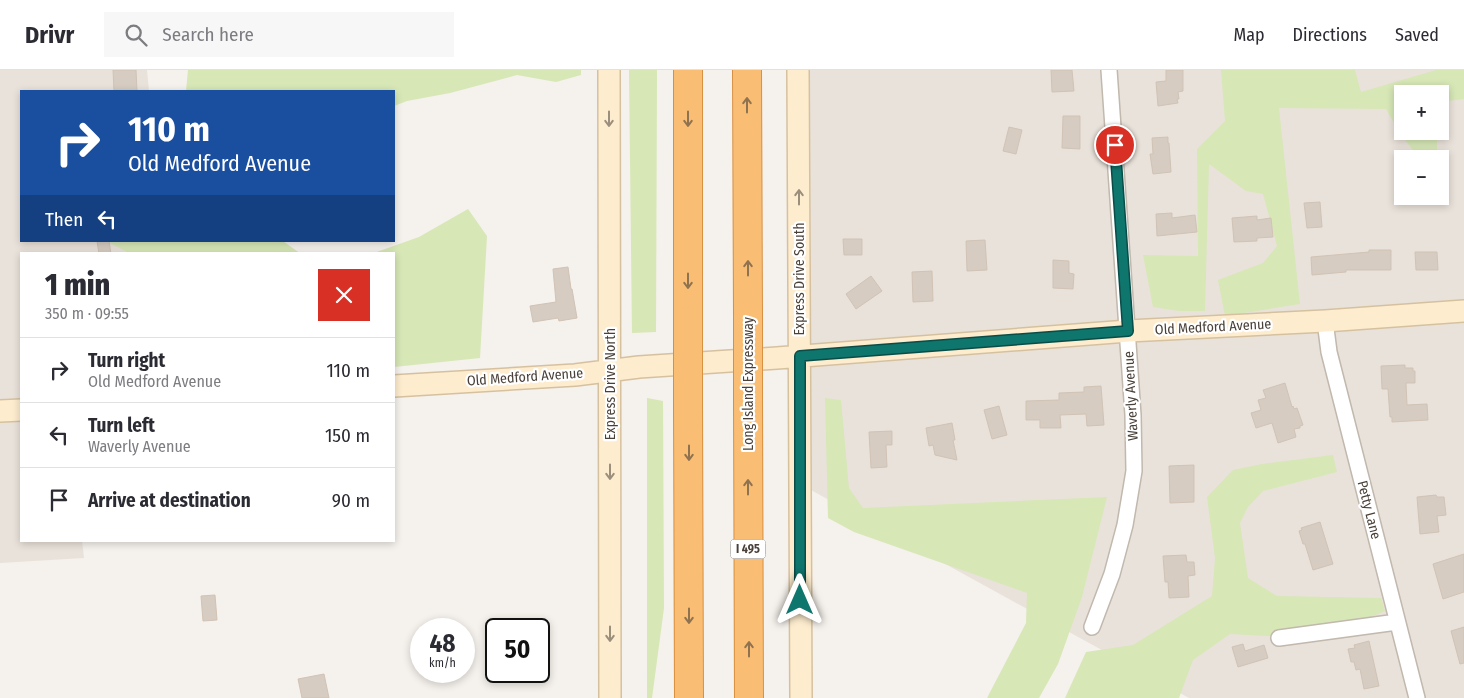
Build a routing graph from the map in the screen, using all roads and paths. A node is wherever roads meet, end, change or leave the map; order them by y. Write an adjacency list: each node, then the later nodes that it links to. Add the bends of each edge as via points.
1 (609, 70): 10 (main road, Express Drive North, one-way to 10)
2 (688, 70): 17 (highway, one-way to 17, bridge)
3 (747, 70): 19 (highway, Long Island Expressway / I 495, one-way to 3, bridge)
4 (798, 70): 9 (main road, Express Drive South, one-way to 4)
5 (1110, 70): 8 (street, Waverly Avenue)
6 (1464, 311): 7 (main road, Old Medford Avenue)
7 (1325, 321): 8 (main road, Old Medford Avenue); 14 (street, Petty Lane, via 1329,352)
8 (1128, 331): 9 (main road, Old Medford Avenue); 15 (street, Waverly Avenue, via 1134,471 1112,574)
9 (800, 356): 10 (main road, Old Medford Avenue); 20 (main road, Express Drive South)
10 (610, 371): 11 (main road, Old Medford Avenue); 18 (main road, Express Drive North, one-way to 18)
11 (395, 386)
12 (20, 410): 13 (main road)
13 (0, 412)
14 (1397, 622): 16 (street); 21 (street, Petty Lane)
15 (1092, 627)
16 (1279, 638)
17 (688, 691)
18 (610, 698)
19 (749, 698)
20 (801, 698)
21 (1417, 698)

